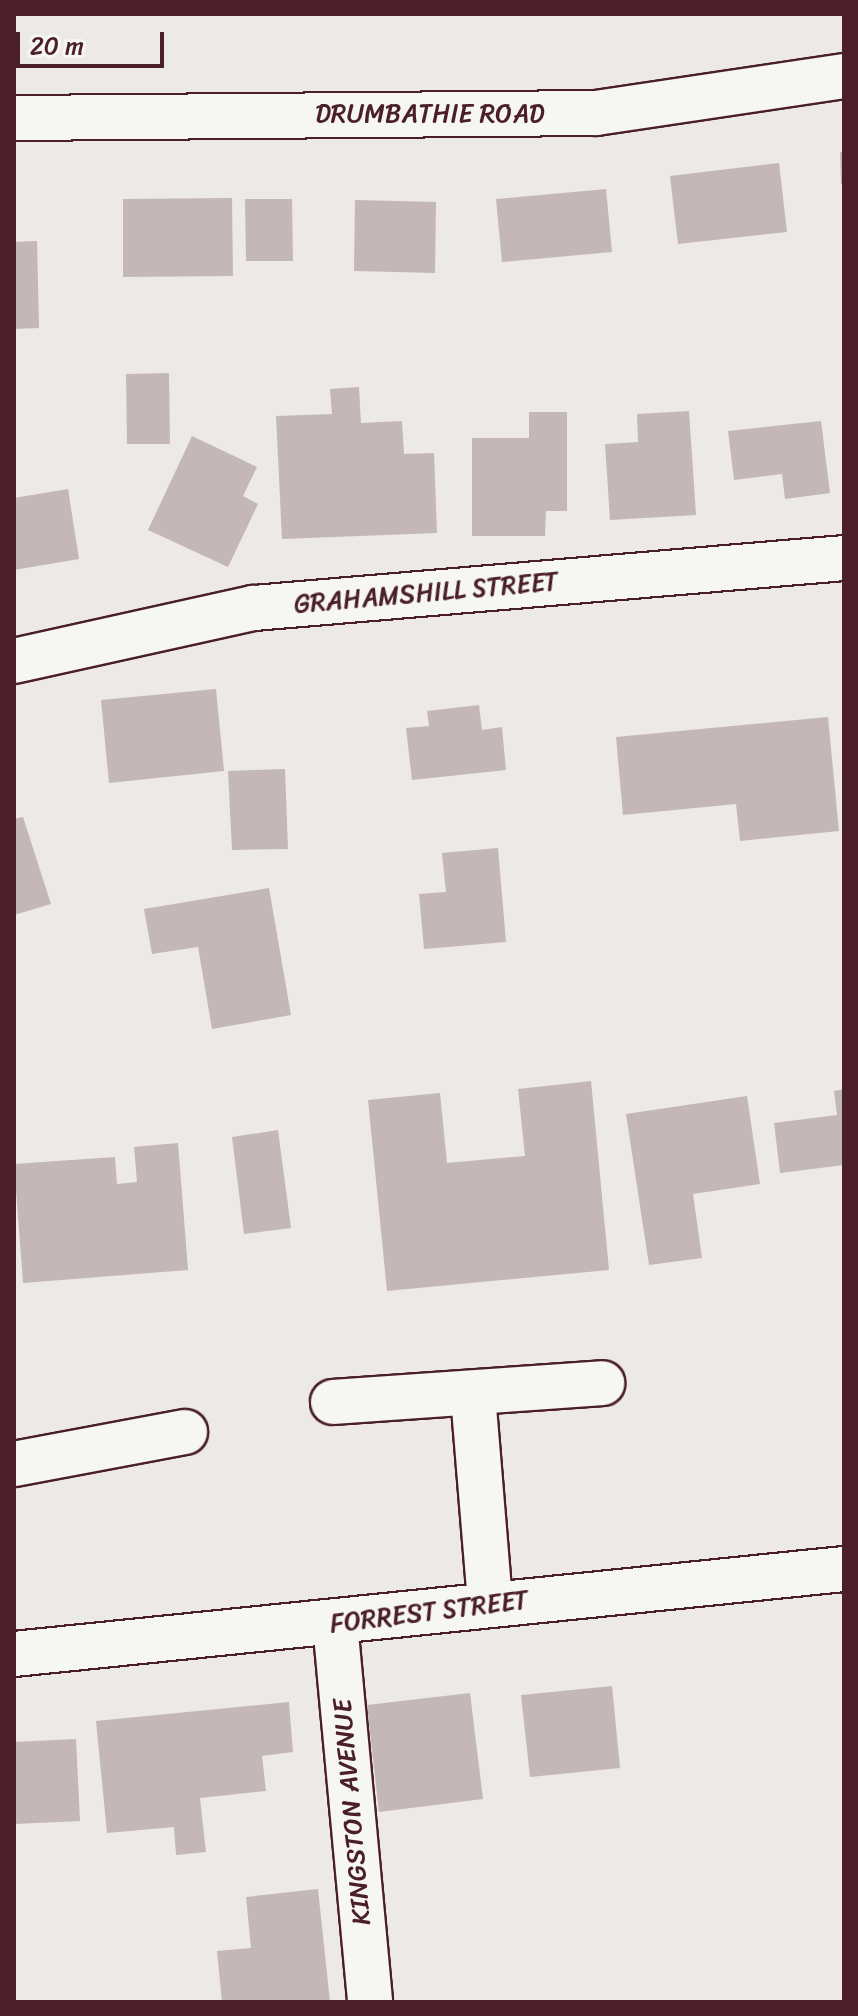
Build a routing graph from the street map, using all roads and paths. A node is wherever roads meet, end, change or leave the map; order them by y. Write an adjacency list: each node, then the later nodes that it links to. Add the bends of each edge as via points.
1 (844, 76): 2 (street, DRUMBATHIE ROAD, via 596,113)
2 (14, 118)
3 (844, 558): 4 (street, GRAHAMSHILL STREET, via 254,608)
4 (14, 661)
5 (602, 1383): 6 (street)
6 (473, 1395): 7 (street); 11 (street)
7 (333, 1402)
8 (185, 1432): 9 (street)
9 (14, 1464)
10 (844, 1569): 11 (street, FORREST STREET)
11 (490, 1604): 12 (street, FORREST STREET)
12 (335, 1623): 13 (street, FORREST STREET); 14 (street, KINGSTON AVENUE)
13 (14, 1654)
14 (370, 2002)

